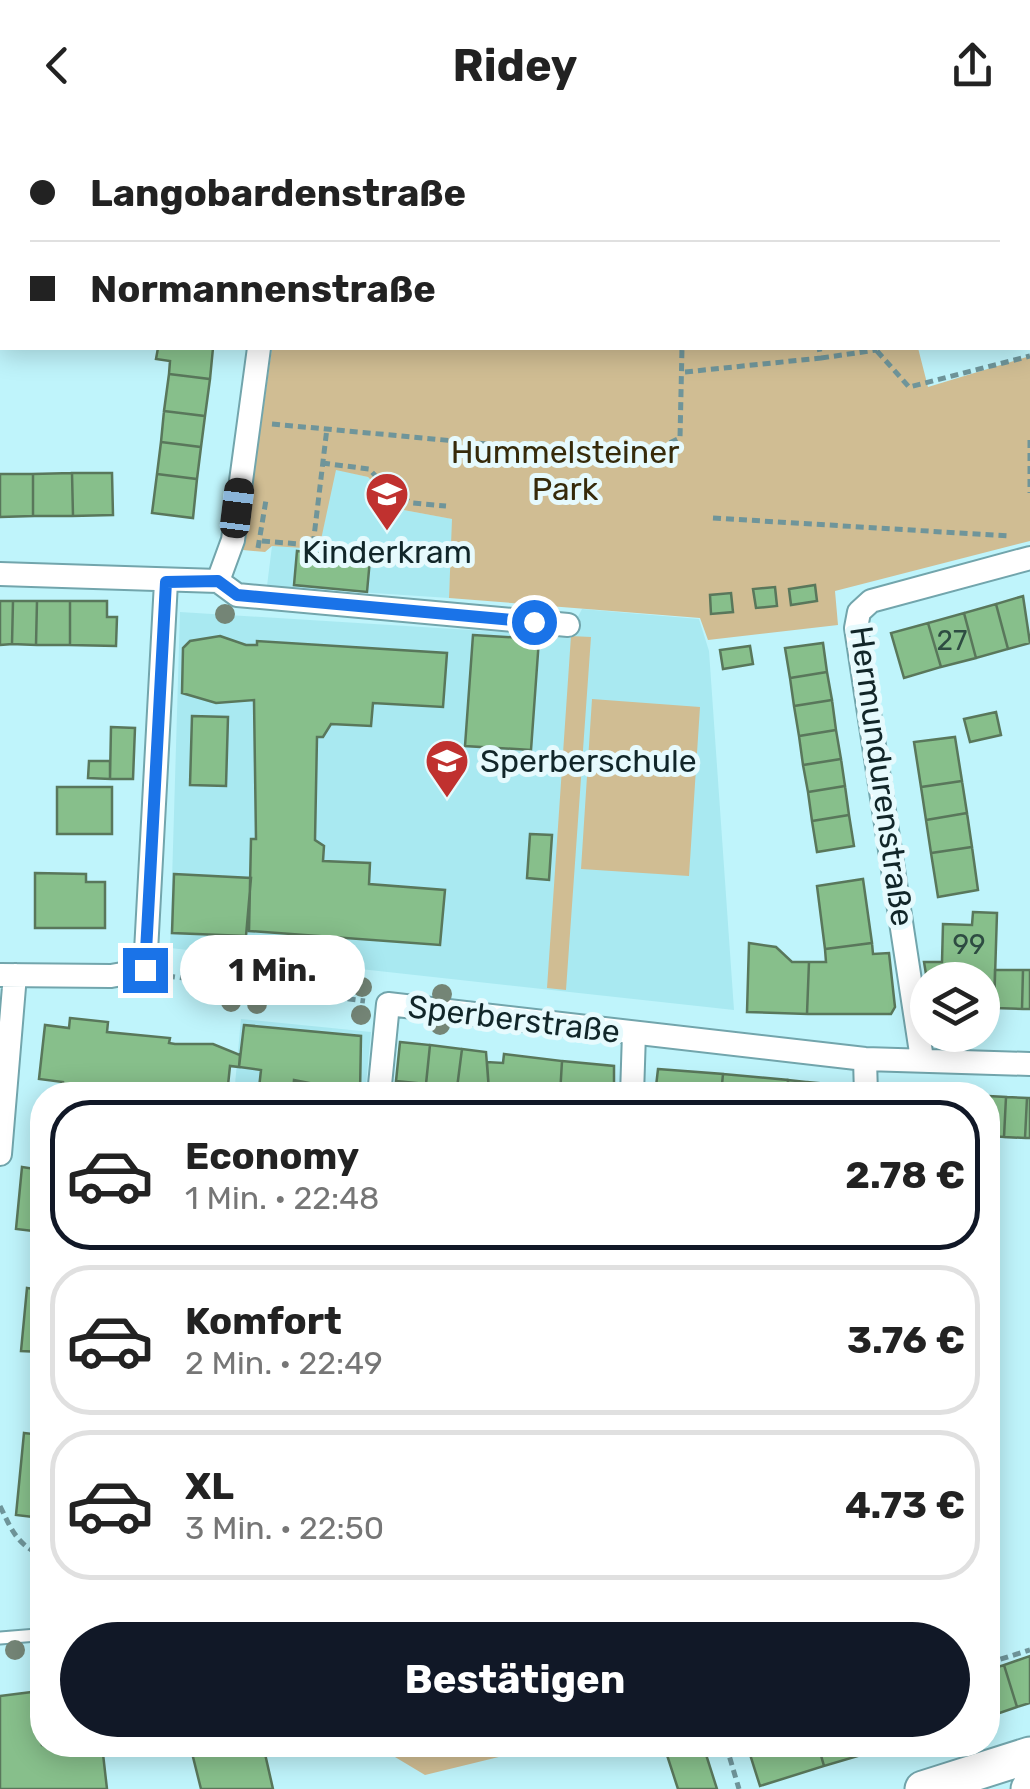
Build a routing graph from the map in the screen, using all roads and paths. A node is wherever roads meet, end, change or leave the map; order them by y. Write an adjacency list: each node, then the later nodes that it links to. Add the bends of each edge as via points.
1 (259, 350): 23 (street, via 232,540)
2 (682, 350): 10 (path)
3 (788, 350): 9 (path)
4 (819, 350): 8 (path)
5 (870, 350): 8 (path)
6 (877, 350): 7 (path, via 909,388)
7 (1030, 356)
8 (820, 358): 9 (path)
9 (789, 361): 10 (path)
10 (685, 372): 11 (path, via 680,438 638,458)
11 (326, 428): 12 (path, via 273,422); 14 (path)
12 (271, 438)
13 (1030, 440): 16 (path)
14 (322, 463): 17 (path, via 369,469 412,503); 19 (path, via 313,545)
15 (267, 490): 19 (path)
16 (1030, 493)
17 (446, 506)
18 (713, 518): 20 (path)
19 (262, 541): 21 (path)
20 (1029, 548): 31 (street, Hermundurenstraße, via 870,602 859,612 856,628)
21 (256, 551)
22 (0, 574): 24 (street)
23 (218, 581): 24 (street); 25 (street, via 237,595)
24 (166, 582): 26 (street)
25 (568, 625)
26 (145, 970): 27 (street); 28 (path, Sperberstraße)
27 (8, 975): 36 (street)
28 (388, 1004): 29 (street, Sperberstraße); 33 (street)
29 (634, 1033): 30 (street, Sperberstraße); 34 (street)
30 (865, 1059): 31 (street, Sperberstraße); 35 (street)
31 (922, 1059): 32 (street, Sperberstraße)
32 (1030, 1064)
33 (380, 1082)
34 (632, 1082)
35 (866, 1082)
36 (0, 1154)
37 (0, 1506): 38 (path, via 4,1522)
38 (30, 1550)
39 (30, 1635): 40 (lane)
40 (0, 1638)
41 (1030, 1650): 42 (path)
42 (1000, 1659)
43 (1030, 1755): 46 (main road)
44 (730, 1757): 45 (path)
45 (739, 1789)
46 (923, 1789)

